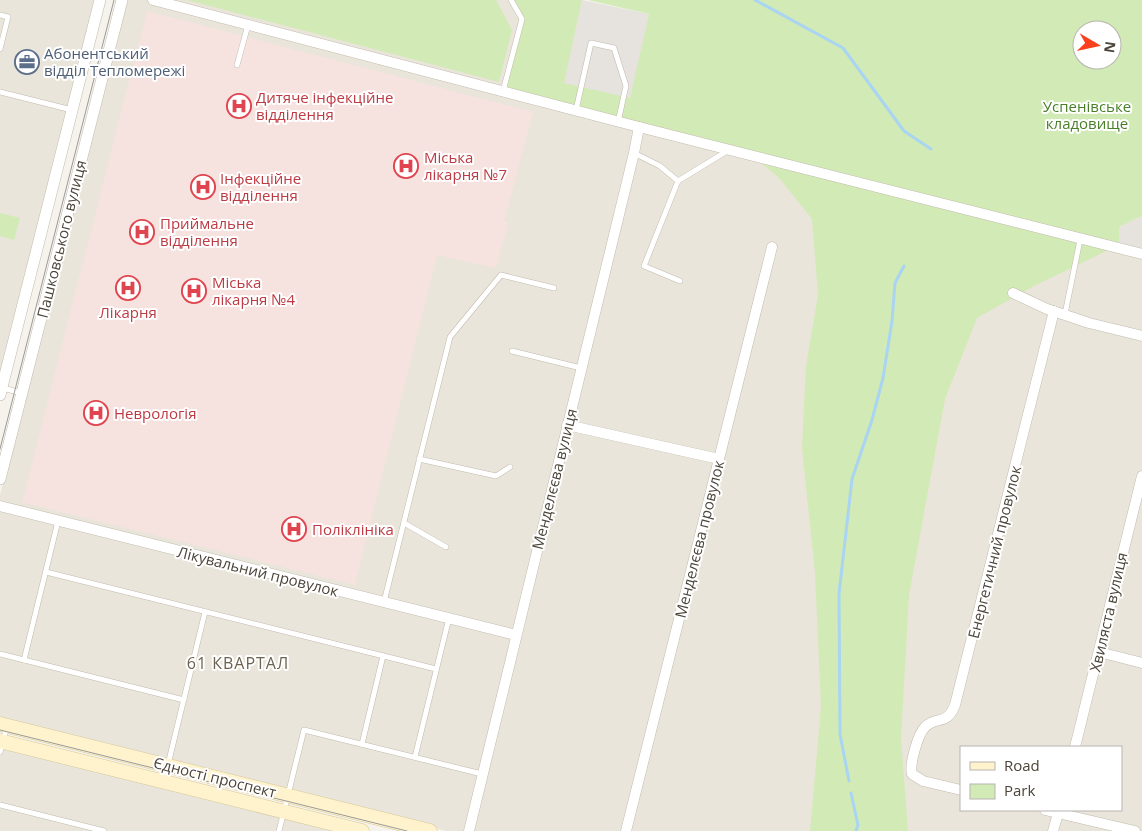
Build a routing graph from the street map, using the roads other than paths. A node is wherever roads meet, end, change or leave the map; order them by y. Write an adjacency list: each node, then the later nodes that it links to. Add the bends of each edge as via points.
1 (100, 0): 11 (street, Пашковського вулиця)
2 (122, 0): 30 (street, Пашковського вулиця)
3 (153, 0): 6 (street)
4 (511, 0): 9 (lane, via 522,19)
5 (0, 15): 7 (lane, via 8,17)
6 (248, 25): 8 (lane); 9 (street)
7 (0, 49)
8 (237, 65)
9 (502, 91): 12 (street)
10 (0, 92): 11 (lane)
11 (72, 110): 29 (street, Пашковського вулиця)
12 (575, 110): 13 (street); 13 (lane, via 591,43 614,48 626,86)
13 (618, 122): 14 (street)
14 (639, 127): 15 (street); 16 (street, Менделєєва вулиця)
15 (730, 149): 17 (lane); 18 (street)
16 (634, 153): 17 (lane, via 660,166); 28 (street, Менделєєва вулиця)
17 (678, 181): 21 (lane, via 644,266)
18 (1080, 240): 20 (street); 25 (lane)
19 (772, 247): 33 (street, Менделєєва провулок)
20 (1142, 254)
21 (680, 281)
22 (554, 288): 32 (lane, via 501,276 450,337)
23 (1013, 293): 24 (street)
24 (1054, 311): 25 (street); 62 (street, Енергетичний провулок, via 955,705 946,719 929,724 922,732 911,766 912,774 924,781)
25 (1065, 314): 26 (street)
26 (1142, 336)
27 (512, 351): 28 (lane)
28 (580, 368): 31 (street, Менделєєва вулиця)
29 (1, 390): 30 (lane)
30 (22, 393): 36 (street, Пашковського вулиця)
31 (567, 424): 33 (street); 46 (street, Менделєєва вулиця)
32 (420, 459): 34 (lane, via 496,476); 40 (lane)
33 (719, 459): 73 (street, Менделєєва провулок)
34 (510, 467)
35 (1142, 476): 37 (street, Хвиляста вулиця)
36 (0, 479)
37 (1139, 498): 47 (street, Хвиляста вулиця)
38 (0, 506): 39 (street, Лікувальний провулок)
39 (58, 521): 42 (lane); 43 (street, Лікувальний провулок)
40 (404, 523): 41 (lane); 43 (lane)
41 (446, 547)
42 (46, 572): 44 (lane); 50 (lane)
43 (384, 602): 45 (street, Лікувальний провулок)
44 (206, 612): 49 (lane); 53 (lane)
45 (449, 618): 46 (street, Лікувальний провулок); 52 (lane)
46 (516, 635): 60 (street, Менделєєва вулиця)
47 (1099, 652): 51 (street); 57 (street, Хвиляста вулиця)
48 (0, 654): 50 (lane)
49 (383, 656): 52 (lane); 55 (lane)
50 (24, 660): 53 (lane)
51 (1142, 663)
52 (436, 669): 58 (lane)
53 (184, 700): 59 (lane)
54 (3, 725): 56 (lane); 59 (main road, Єдності проспект)
55 (362, 744): 58 (lane); 63 (lane, via 304,730)
56 (1, 745): 61 (main road, Єдності проспект)
57 (1075, 746)
58 (415, 757): 60 (lane)
59 (168, 766): 61 (lane); 63 (main road, Єдності проспект)
60 (482, 774): 72 (street, Менделєєва вулиця)
61 (164, 782): 66 (main road, Єдності проспект)
62 (960, 790)
63 (288, 796): 66 (lane); 67 (main road, Єдності проспект)
64 (0, 805): 68 (lane)
65 (1059, 811): 74 (street); 75 (street)
66 (284, 812): 69 (lane); 70 (main road, Єдності проспект)
67 (401, 828): 71 (main road, Єдності проспект)
68 (104, 831)
69 (279, 831)
70 (362, 831)
71 (430, 831)
72 (468, 831)
73 (626, 831)
74 (1054, 831)
75 (1135, 831)

